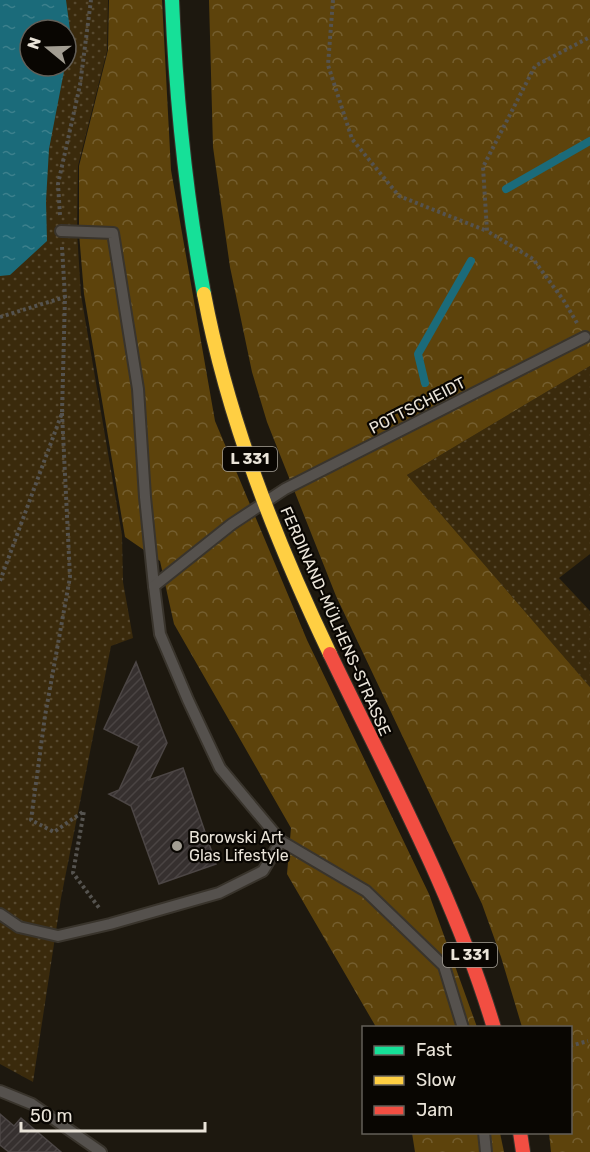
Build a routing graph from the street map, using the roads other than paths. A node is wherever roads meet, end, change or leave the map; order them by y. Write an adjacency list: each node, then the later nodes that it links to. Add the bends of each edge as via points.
1 (172, 0): 4 (main road, FERDINAND-MÜLHENS-STRASSE / L 331, via 183,168 197,262 214,343)
2 (61, 231): 5 (lane, via 114,233 138,389)
3 (585, 337): 4 (lane, POTTSCHEIDT)
4 (264, 502): 5 (lane, POTTSCHEIDT); 9 (main road, FERDINAND-MÜLHENS-STRASSE / L 331, via 306,602 441,885)
5 (154, 586): 6 (lane, via 160,634 220,768)
6 (281, 841): 7 (lane, via 263,871 219,893 110,924 58,936 18,927); 8 (lane, via 366,891 444,966)
7 (0, 914)
8 (462, 1026)
9 (493, 1026)
10 (0, 1091): 13 (lane, via 32,1104)
11 (484, 1134): 14 (lane)
12 (520, 1134): 15 (main road)
13 (101, 1152)
14 (486, 1152)
15 (523, 1152)

